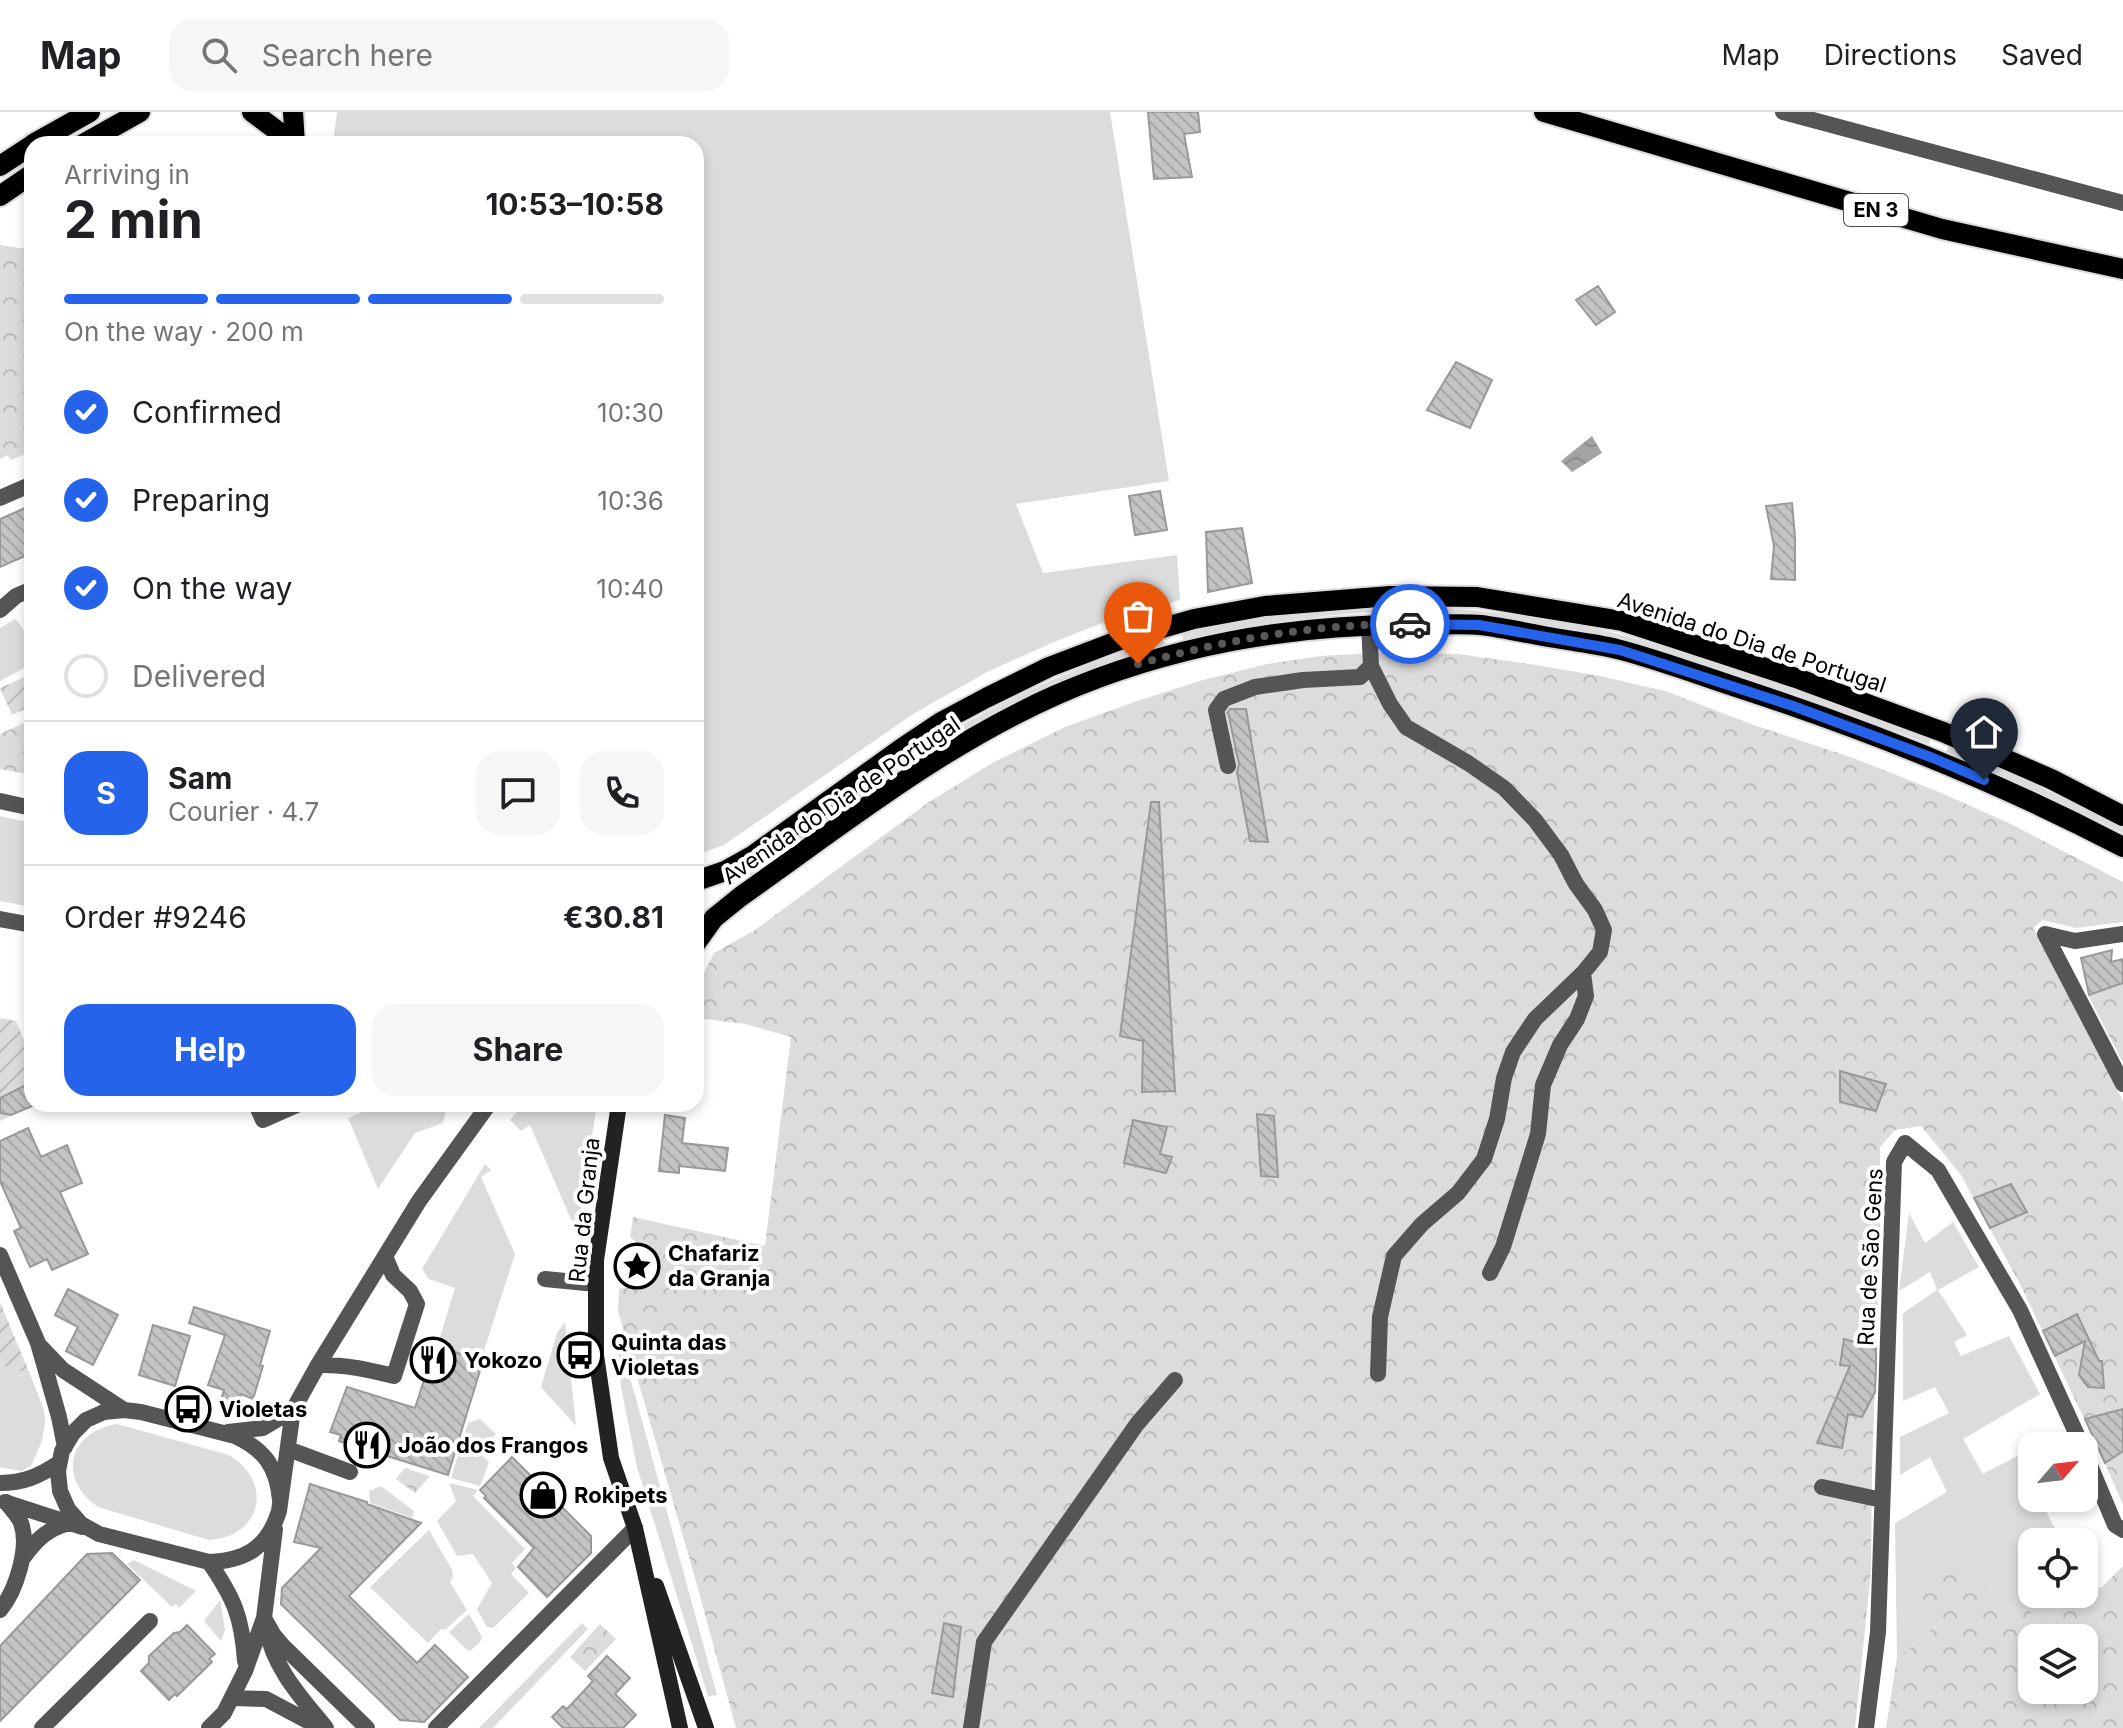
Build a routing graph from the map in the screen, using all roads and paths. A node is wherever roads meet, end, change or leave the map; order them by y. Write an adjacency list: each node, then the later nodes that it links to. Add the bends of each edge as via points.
1 (90, 112): 8 (main road)
2 (140, 112): 9 (main road)
3 (252, 112): 10 (main road)
4 (293, 112): 11 (main road)
5 (1544, 112): 12 (main road, EN 3)
6 (1567, 112): 12 (main road, EN 3)
7 (1783, 112): 17 (street)
8 (47, 136)
9 (97, 136)
10 (284, 136)
11 (294, 136)
12 (1632, 139): 18 (main road, EN 3, via 1942,229)
13 (24, 150): 14 (main road)
14 (0, 166)
15 (24, 180): 16 (main road)
16 (0, 196)
17 (2123, 203)
18 (2123, 269)
19 (24, 488): 20 (street)
20 (0, 498)
21 (24, 592): 22 (street)
22 (0, 610)
23 (1369, 624): 24 (street); 29 (main road, Avenida do Dia de Portugal, via 1479,625 1620,650 1933,758); 33 (main road, Avenida do Dia de Portugal, via 1271,633 1200,647 1105,675 1011,716 919,769 740,897)
24 (1371, 666): 25 (street, via 1360,677 1255,687 1224,699 1216,710); 35 (street, via 1406,727 1504,788 1561,855 1604,930 1600,952)
25 (1228, 766)
26 (0, 801): 27 (street)
27 (24, 806)
28 (2123, 816): 30 (main road, Avenida do Dia de Portugal, via 1943,732 1622,621 1477,597 1390,596 1265,606 1194,619 1049,667 941,722 752,856)
29 (2123, 847)
30 (704, 878)
31 (0, 919): 32 (street)
32 (24, 924)
33 (704, 932)
34 (2123, 934): 36 (street, via 2075,941 2045,934)
35 (1583, 973): 45 (street, via 1586,996 1543,1085 1538,1134); 50 (street, via 1535,1019 1513,1052 1484,1159 1458,1193 1394,1256 1380,1317)
36 (2123, 1084)
37 (260, 1112): 38 (street, via 263,1120)
38 (281, 1112)
39 (472, 1112): 42 (street)
40 (483, 1112): 42 (street)
41 (618, 1112): 47 (main road, Rua da Granja)
42 (472, 1127): 44 (street)
43 (0, 1255): 48 (street)
44 (385, 1256): 49 (street); 49 (street, via 417,1304 394,1376)
45 (1490, 1273)
46 (545, 1279): 47 (street)
47 (596, 1284): 68 (main road, Rua da Granja, via 596,1355 611,1458)
48 (38, 1343): 52 (street, via 63,1370); 56 (street)
49 (318, 1365): 53 (street)
50 (1378, 1374)
51 (1175, 1380): 86 (street, via 1137,1424 984,1642)
52 (124, 1410): 55 (street); 56 (street, via 86,1420)
53 (293, 1410): 55 (street, via 263,1428); 57 (street)
54 (2076, 1432): 64 (street, Rua de São Gens, via 2013,1297 1938,1170 1905,1143 1894,1162)
55 (218, 1433): 63 (street, via 235,1436 262,1453 278,1481)
56 (65, 1447): 58 (street)
57 (288, 1449): 59 (street); 63 (street)
58 (59, 1463): 60 (street, via 23,1482); 69 (street, via 60,1491 68,1509)
59 (350, 1472)
60 (0, 1483)
61 (2098, 1484): 70 (street, Rua de São Gens, via 2115,1525)
62 (1822, 1487): 64 (street)
63 (280, 1500): 67 (street)
64 (1882, 1500): 87 (street, Rua de São Gens, via 1878,1632)
65 (3, 1501): 66 (street); 72 (street, via 21,1523)
66 (69, 1523): 69 (street); 72 (street, via 36,1540)
67 (275, 1523): 73 (street, via 253,1551 226,1562); 75 (street)
68 (635, 1528): 71 (main road, Rua da Granja); 83 (street)
69 (92, 1530): 73 (street)
70 (2123, 1530)
71 (641, 1555): 84 (main road, Rua da Granja); 85 (main road, Rua da Granja)
72 (22, 1560): 74 (street, via 10,1598)
73 (209, 1562): 77 (street, via 238,1613)
74 (0, 1610)
75 (264, 1618): 77 (street); 81 (street, via 278,1664); 82 (street, via 283,1646)
76 (150, 1621): 79 (street)
77 (245, 1671): 78 (street)
78 (232, 1698): 80 (street); 81 (street, via 266,1699)
79 (42, 1728)
80 (209, 1728)
81 (324, 1728)
82 (367, 1728)
83 (436, 1728)
84 (680, 1728)
85 (706, 1728)
86 (971, 1728)
87 (1866, 1728)

